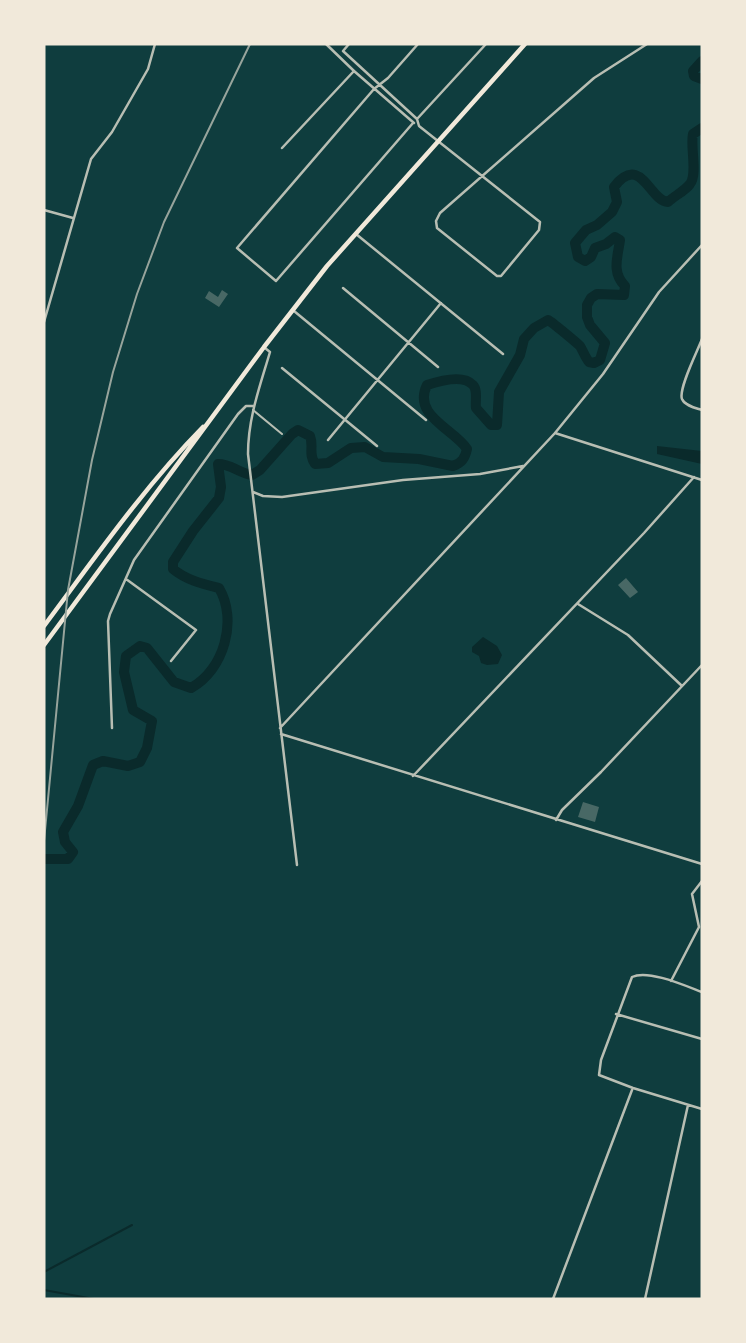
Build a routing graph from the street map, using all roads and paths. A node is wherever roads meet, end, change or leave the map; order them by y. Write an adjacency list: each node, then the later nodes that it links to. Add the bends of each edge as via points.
1 (155, 44): 18 (street, via 148,69 91,159)
2 (326, 44): 8 (street)
3 (349, 44): 9 (street, via 343,51)
4 (418, 44): 9 (street)
5 (486, 44): 11 (street)
6 (525, 44): 14 (highway)
7 (647, 44): 16 (street, via 594,78)
8 (355, 71): 10 (street); 15 (street)
9 (380, 84): 10 (street); 11 (street)
10 (374, 89): 12 (street); 12 (street, via 237,248 276,281)
11 (417, 119): 13 (street)
12 (413, 123): 13 (street)
13 (419, 126): 14 (street)
14 (439, 140): 16 (street); 19 (highway)
15 (282, 148)
16 (482, 174): 16 (street, via 541,226 497,276 437,228 440,213)
17 (44, 210): 18 (street)
18 (73, 218): 25 (street)
19 (355, 233): 23 (street); 24 (highway)
20 (701, 246): 21 (street); 38 (street, via 659,292)
21 (702, 256)
22 (343, 288): 27 (street)
23 (441, 303): 27 (street); 29 (street)
24 (293, 310): 28 (highway); 32 (street)
25 (44, 322)
26 (702, 339): 34 (street, via 681,397)
27 (408, 342): 30 (street); 32 (street)
28 (264, 347): 33 (street, via 270,352); 35 (highway)
29 (503, 354)
30 (438, 367)
31 (282, 368): 36 (street)
32 (377, 380): 36 (street); 37 (street)
33 (253, 407): 39 (lane); 45 (street, via 248,435); 46 (street, via 246,406 238,414 134,560)
34 (702, 410)
35 (216, 414): 48 (highway, via 187,443); 49 (highway)
36 (345, 420): 40 (street); 41 (street)
37 (426, 421)
38 (555, 433): 42 (street); 43 (street)
39 (282, 434)
40 (328, 440)
41 (377, 446)
42 (523, 466): 45 (street, via 282,497); 54 (street)
43 (694, 477): 44 (street); 47 (street)
44 (702, 480)
45 (253, 492): 54 (street)
46 (126, 579): 50 (street, via 196,630); 53 (street, via 108,621)
47 (578, 603): 52 (street, via 628,635); 56 (street)
48 (44, 626)
49 (44, 645)
50 (172, 661)
51 (702, 665): 52 (street)
52 (682, 686): 57 (street)
53 (112, 728)
54 (281, 728): 55 (street)
55 (281, 734): 56 (street); 59 (street)
56 (413, 776): 57 (street)
57 (556, 820): 58 (street)
58 (702, 864)
59 (297, 865)
60 (702, 881): 61 (street, via 692,894 699,927)
61 (671, 981): 62 (street); 63 (street, via 632,977)
62 (702, 992)
63 (616, 1014): 64 (street); 65 (street, via 599,1075)
64 (702, 1039)
65 (633, 1088): 66 (street); 68 (street)
66 (688, 1105): 67 (street); 69 (street)
67 (702, 1109)
68 (553, 1299)
69 (645, 1299)

